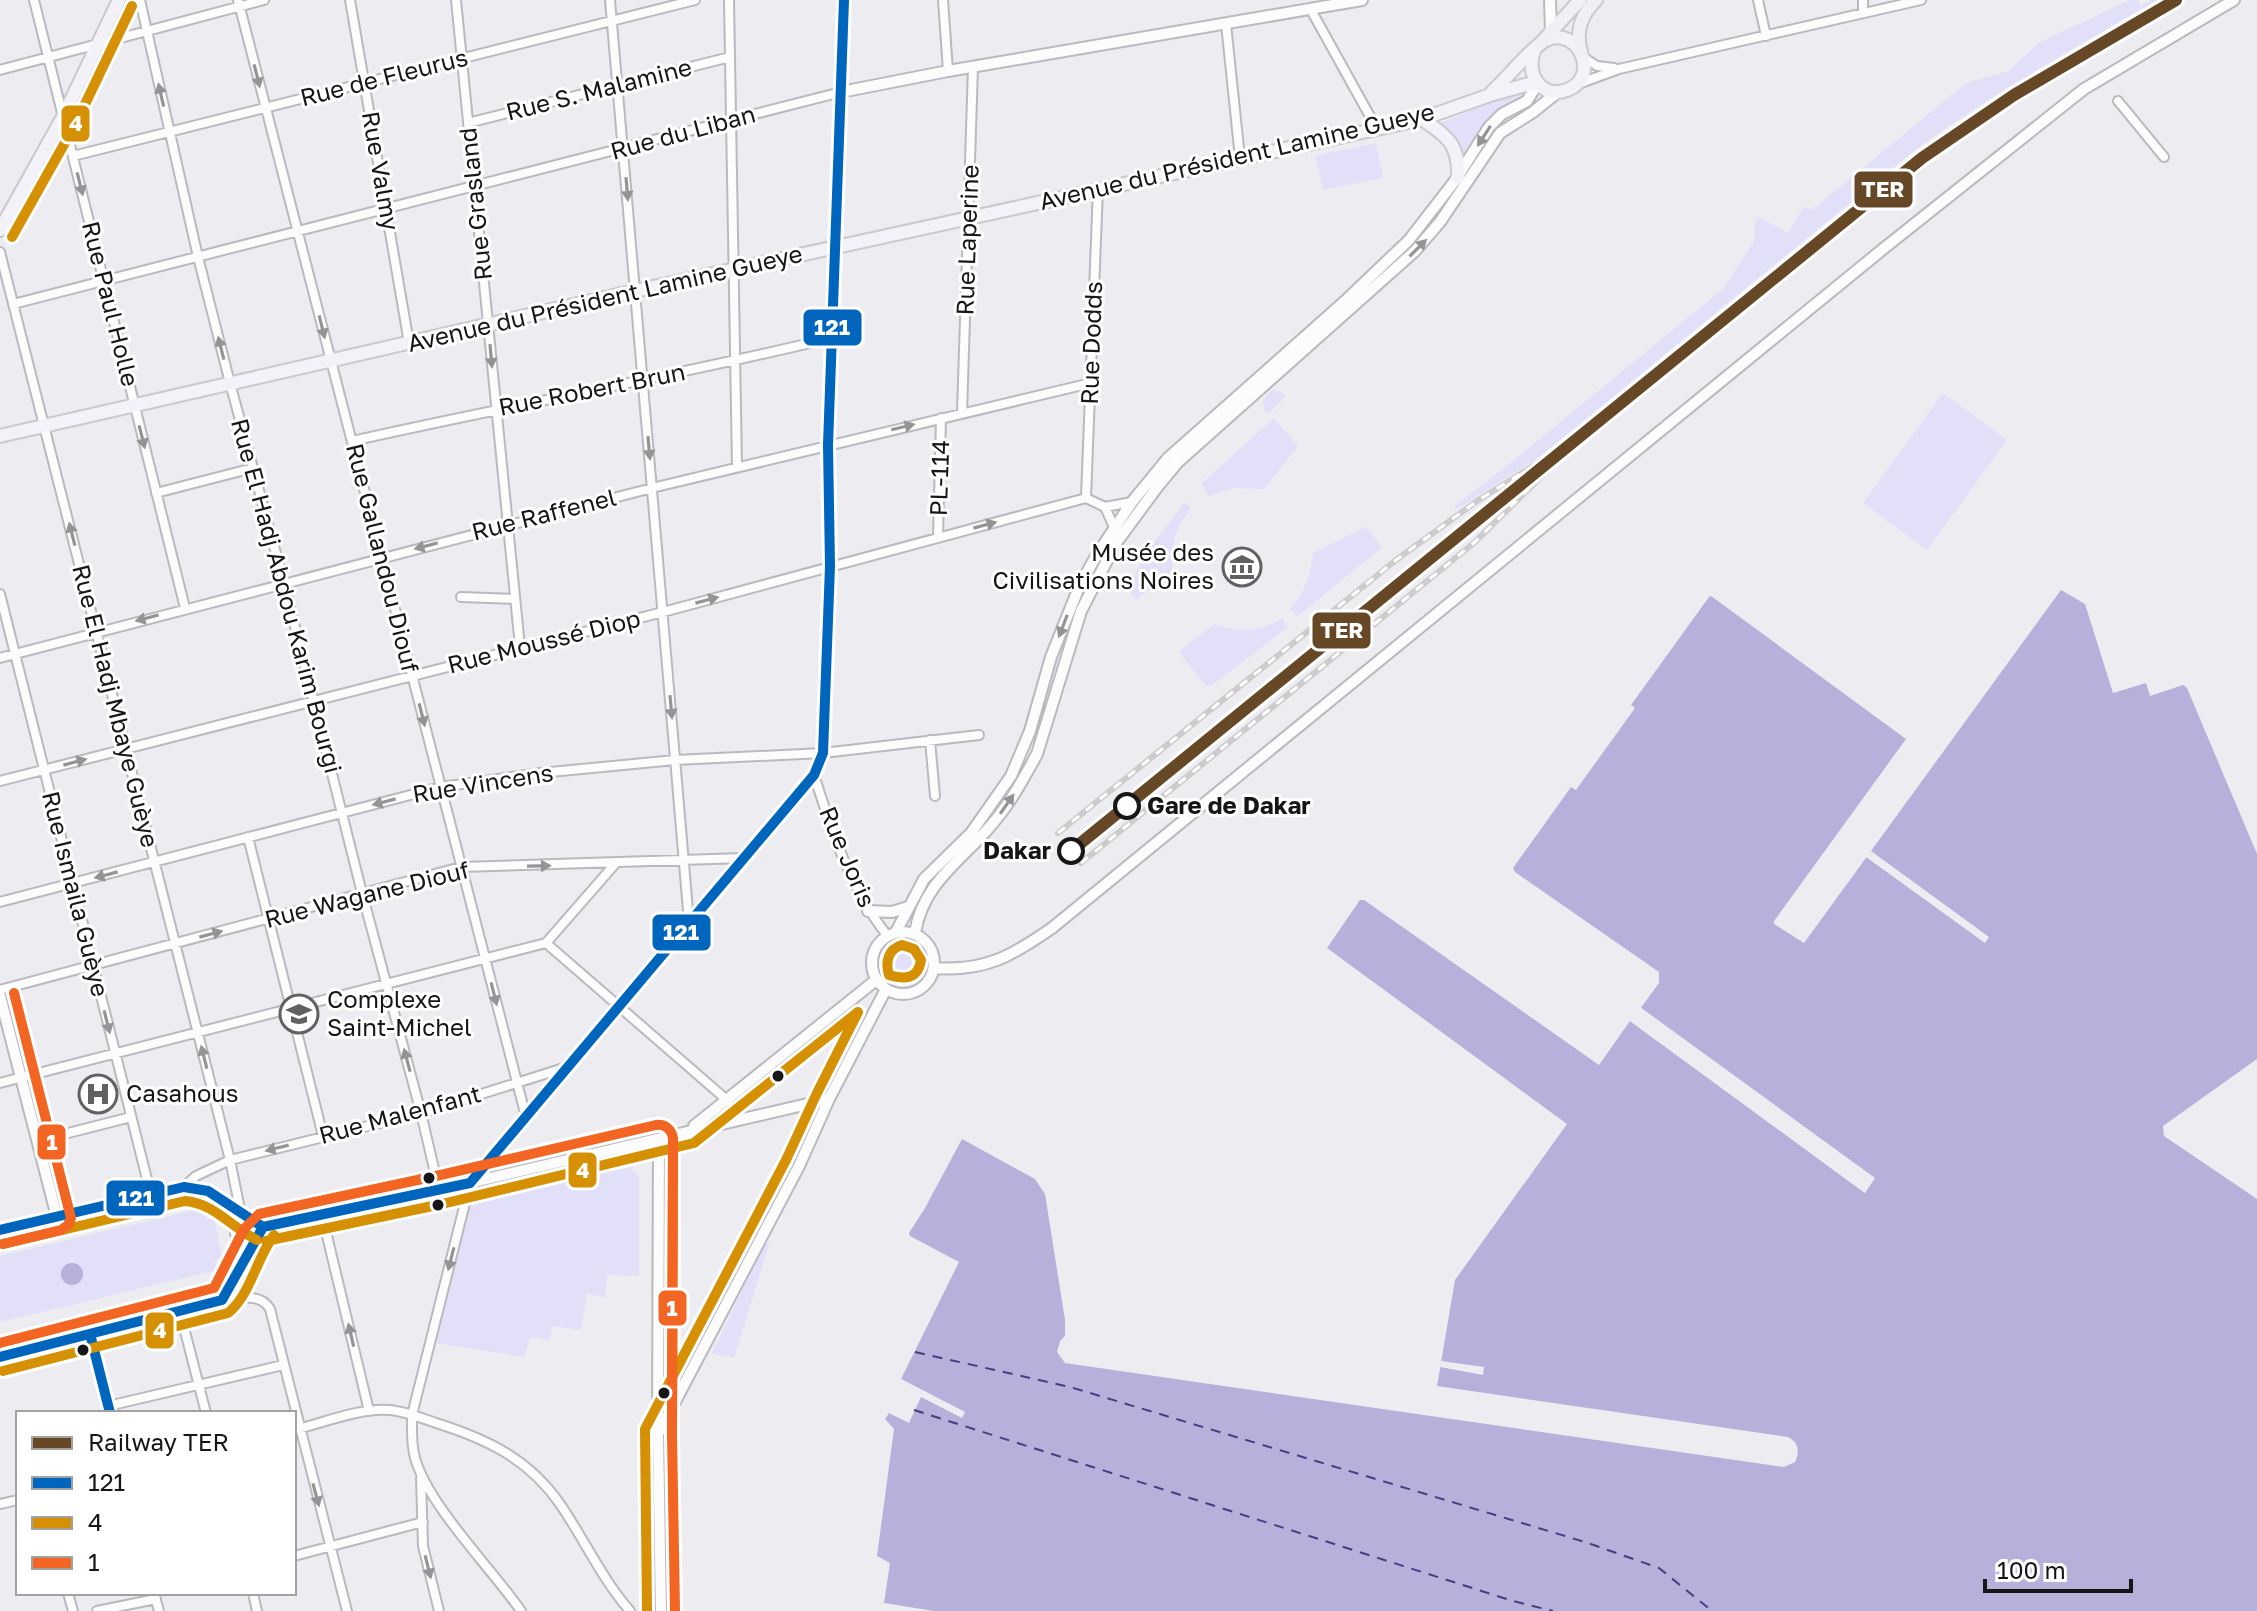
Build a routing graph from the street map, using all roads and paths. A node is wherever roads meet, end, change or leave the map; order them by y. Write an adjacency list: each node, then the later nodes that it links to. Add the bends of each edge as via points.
1 (34, 0): 33 (street, Rue Paul Holle)
2 (119, 0): 30 (main road)
3 (140, 0): 27 (street, Rue El Hadj Abdou Karim Bourgi)
4 (264, 0): 21 (street)
5 (350, 0): 41 (street, Rue Valmy)
6 (456, 0): 35 (street, Rue Grasland)
7 (610, 0): 25 (street)
8 (695, 0): 25 (street, Rue de Fleurus)
9 (729, 0): 34 (street)
10 (844, 0): 44 (street)
11 (943, 0): 39 (street)
12 (1362, 0): 22 (street, Rue du Liban)
13 (1550, 0): 28 (street)
14 (1580, 0): 28 (highway)
15 (1596, 0): 32 (highway, via 1581,21)
16 (1758, 0): 29 (street)
17 (1863, 0): 24 (street)
18 (1921, 0): 24 (street)
19 (2234, 0): 23 (street)
20 (2244, 0): 23 (street)
21 (239, 3): 27 (street); 48 (street, Rue Gallandou Diouf, one-way to 48)
22 (1311, 10): 26 (street, Rue du Liban); 53 (street)
23 (2216, 11): 143 (street, via 2084,89 1052,928 995,962 957,970)
24 (1863, 13): 29 (street)
25 (612, 22): 35 (street, Rue de Fleurus); 42 (street)
26 (1226, 24): 36 (street, Rue du Liban); 58 (street)
27 (146, 31): 30 (street); 54 (street, Rue El Hadj Abdou Karim Bourgi, one-way to 27)
28 (1551, 31): 31 (highway)
29 (1766, 36): 37 (street)
30 (99, 44): 33 (street); 49 (main road)
31 (1538, 47): 32 (main road, via 1562,38); 40 (main road, via 1530,65); 46 (main road, Avenue du Président Lamine Gueye)
32 (1582, 55): 37 (street, via 1597,66); 43 (main road, via 1583,74)
33 (48, 57): 38 (street); 49 (street, Rue Paul Holle)
34 (730, 57): 42 (street, Rue S. Malamine); 51 (street)
35 (462, 58): 41 (street, Rue de Fleurus); 52 (street, Rue Grasland)
36 (973, 67): 39 (street, Rue du Liban); 63 (street, Rue Laperine)
37 (1619, 69): 43 (street)
38 (0, 70)
39 (948, 71): 44 (street, Rue du Liban)
40 (1537, 82): 45 (main road); 46 (main road, Avenue du Président Lamine Gueye); 59 (street, one-way to 59, via 1527,101 1489,127)
41 (364, 83): 48 (street, Rue de Fleurus); 62 (street, Rue Valmy)
42 (618, 86): 52 (street, Rue S. Malamine); 55 (street)
43 (1574, 87): 45 (main road)
44 (841, 92): 51 (street, Rue du Liban); 66 (street)
45 (1558, 92): 137 (street, one-way to 45, via 918,913 934,885 992,825 1028,771 1081,611 1116,543 1150,496 1178,462 1415,251 1500,133)
46 (1490, 95): 50 (main road, Avenue du Président Lamine Gueye)
47 (2118, 101): 57 (street)
48 (266, 108): 54 (street, Rue de Fleurus); 65 (street, Rue Gallandou Diouf)
49 (63, 117): 56 (street, Rue Paul Holle); 64 (main road)
50 (1422, 119): 53 (main road, Avenue du Président Lamine Gueye); 59 (main road, via 1452,144)
51 (731, 120): 55 (street, Rue du Liban); 69 (street)
52 (468, 123): 60 (street, Rue Grasland)
53 (1377, 129): 58 (main road, Avenue du Président Lamine Gueye)
54 (169, 132): 56 (street, Rue de Fleurus); 68 (street, Rue El Hadj Abdou Karim Bourgi)
55 (623, 148): 60 (street, Rue du Liban); 71 (street, one-way to 71)
56 (73, 156): 70 (street, Rue Paul Holle, one-way to 70)
57 (2164, 157)
58 (1240, 158): 61 (main road, Avenue du Président Lamine Gueye)
59 (1458, 177): 94 (street, via 1390,259 1168,458)
60 (474, 186): 62 (street, Rue du Liban); 73 (street, Rue Grasland)
61 (1098, 188): 63 (main road, Avenue du Président Lamine Gueye); 80 (street, Rue Dodds)
62 (386, 209): 65 (street, Rue du Liban); 75 (street, Rue Valmy)
63 (969, 217): 66 (main road, Avenue du Président Lamine Gueye); 83 (street, Rue Laperine)
64 (0, 230)
65 (298, 231): 68 (street, Rue du Liban); 77 (street, Rue Gallandou Diouf, one-way to 77)
66 (835, 248): 69 (main road, Avenue du Président Lamine Gueye); 74 (street)
67 (0, 252): 72 (street, Rue El Hadj Mbaye Guèye)
68 (198, 257): 70 (street, Rue du Liban); 79 (street, Rue El Hadj Abdou Karim Bourgi, one-way to 68)
69 (734, 270): 71 (main road, Avenue du Président Lamine Gueye); 76 (street)
70 (104, 281): 72 (street, Rue du Liban); 81 (street, Rue Paul Holle)
71 (635, 291): 73 (main road, Avenue du Président Lamine Gueye); 78 (street)
72 (13, 304): 85 (street, Rue El Hadj Mbaye Guèye)
73 (488, 325): 75 (main road, Avenue du Président Lamine Gueye); 82 (street, Rue Grasland, one-way to 82)
74 (831, 338): 76 (street, Rue Robert Brun); 88 (street)
75 (409, 343): 77 (main road, Avenue du Président Lamine Gueye)
76 (737, 361): 78 (street, Rue Robert Brun); 89 (street)
77 (331, 362): 79 (main road, Avenue du Président Lamine Gueye); 87 (street, Rue Gallandou Diouf)
78 (643, 380): 82 (street, Rue Robert Brun); 91 (street, one-way to 91)
79 (230, 383): 81 (main road, Avenue du Président Lamine Gueye); 90 (street, Rue El Hadj Abdou Karim Bourgi)
80 (1091, 383): 83 (street, Rue Raffenel); 93 (street, Rue Dodds)
81 (135, 405): 85 (main road, Avenue du Président Lamine Gueye); 92 (street, Rue Paul Holle, one-way to 92)
82 (495, 408): 87 (street, Rue Robert Brun); 96 (street, Rue Grasland)
83 (962, 413): 84 (street, Rue Raffenel)
84 (941, 418): 88 (street, Rue Raffenel, one-way to 84); 98 (street, PL-114)
85 (44, 426): 86 (main road, Avenue du Président Lamine Gueye); 107 (street, Rue El Hadj Mbaye Guèye, one-way to 85)
86 (0, 436)
87 (352, 441): 99 (street, Rue Gallandou Diouf)
88 (828, 445): 89 (street, Rue Raffenel); 100 (street)
89 (737, 467): 91 (street, Rue Raffenel)
90 (253, 468): 92 (street); 101 (street, Rue El Hadj Abdou Karim Bourgi)
91 (652, 488): 96 (street, Rue Raffenel); 106 (street)
92 (156, 493): 105 (street, Rue Paul Holle)
93 (1086, 498): 95 (street); 98 (street, Rue Moussé Diop, one-way to 93)
94 (1132, 502): 95 (street); 97 (street)
95 (1105, 507): 97 (street)
96 (508, 525): 99 (street, Rue Raffenel, one-way to 99); 104 (street, Rue Grasland)
97 (1114, 527): 133 (street, one-way to 133, via 1070,610 1011,776 971,833 924,879)
98 (938, 537): 100 (street, Rue Moussé Diop)
99 (381, 557): 101 (street, Rue Raffenel); 111 (street, Rue Gallandou Diouf)
100 (830, 566): 106 (street, Rue Moussé Diop, one-way to 100); 116 (street)
101 (284, 583): 105 (street, Rue Raffenel); 112 (street, Rue El Hadj Abdou Karim Bourgi)
102 (0, 594): 109 (street, Rue Ismaila Guèye)
103 (461, 597): 104 (street)
104 (515, 599): 108 (street, Rue Grasland)
105 (185, 608): 107 (street, Rue Raffenel, one-way to 107)
106 (663, 612): 108 (street, Rue Moussé Diop); 117 (street, one-way to 117)
107 (96, 631): 109 (street, Rue Raffenel); 115 (street, Rue El Hadj Mbaye Guèye)
108 (520, 647): 111 (street, Rue Moussé Diop)
109 (15, 654): 110 (street, Rue Raffenel); 118 (street, Rue Ismaila Guèye)
110 (0, 658)
111 (412, 674): 112 (street, Rue Moussé Diop); 121 (street, Rue Gallandou Diouf, one-way to 121)
112 (314, 700): 115 (street, Rue Moussé Diop); 123 (street, Rue El Hadj Abdou Karim Bourgi)
113 (979, 735): 114 (street, Rue Vincens)
114 (930, 740): 116 (street, Rue Vincens); 122 (street)
115 (126, 749): 118 (street, Rue Moussé Diop, one-way to 115); 127 (street, Rue El Hadj Mbaye Guèye)
116 (823, 753): 117 (street, Rue Vincens); 119 (street)
117 (675, 760): 121 (street, Rue Vincens); 126 (street)
118 (44, 770): 120 (street, Rue Moussé Diop); 130 (street, Rue Ismaila Guèye)
119 (814, 775): 125 (street); 134 (street, Rue Joris)
120 (0, 781)
121 (441, 787): 123 (street, Rue Vincens, one-way to 123); 129 (street, Rue Gallandou Diouf)
122 (935, 796)
123 (342, 813): 124 (street, Rue Vincens); 131 (street, Rue El Hadj Abdou Karim Bourgi)
124 (248, 837): 127 (street, Rue Vincens); 135 (street)
125 (744, 858): 126 (street, Rue Wagane Diouf); 136 (street)
126 (684, 861): 128 (street, Rue Wagane Diouf); 136 (street)
127 (155, 862): 130 (street, Rue Vincens, one-way to 130); 139 (street, Rue El Hadj Mbaye Guèye)
128 (615, 864): 129 (street, Rue Wagane Diouf, one-way to 128); 140 (street)
129 (461, 867): 131 (street, Rue Wagane Diouf); 141 (street, Rue Gallandou Diouf)
130 (73, 883): 132 (street, Rue Vincens); 142 (street, Rue Ismaila Guèye)
131 (362, 893): 135 (street, Rue Wagane Diouf); 145 (street, Rue El Hadj Abdou Karim Bourgi)
132 (0, 902)
133 (908, 907): 134 (street); 138 (street)
134 (868, 911): 138 (street, Rue Joris)
135 (268, 918): 139 (street, Rue Wagane Diouf, one-way to 135); 150 (street)
136 (689, 922): 149 (street)
137 (915, 933): 138 (street); 143 (street, via 928,944)
138 (892, 934): 144 (street, via 875,947)
139 (175, 943): 142 (street, Rue Wagane Diouf); 151 (street, Rue El Hadj Mbaye Guèye)
140 (546, 943): 141 (street); 149 (street)
141 (485, 959): 145 (street); 156 (street, Rue Gallandou Diouf, one-way to 156)
142 (93, 965): 147 (street, Rue Wagane Diouf); 152 (street, Rue Ismaila Guèye, one-way to 152)
143 (934, 968): 146 (street, via 915,992)
144 (876, 980): 146 (street); 158 (street)
145 (386, 984): 150 (street); 159 (street, Rue El Hadj Abdou Karim Bourgi, one-way to 145)
146 (886, 989): 157 (street)
147 (0, 990)
148 (0, 996): 154 (street)
149 (619, 1006): 153 (street); 158 (street)
150 (291, 1008): 151 (street); 163 (street)
151 (198, 1032): 152 (street); 166 (street, Rue El Hadj Mbaye Guèye, one-way to 151)
152 (115, 1053): 154 (street); 160 (street, Rue Ismaila Guèye)
153 (568, 1067): 156 (street, Rue Malenfant); 161 (street)
154 (21, 1077): 155 (street); 165 (street)
155 (0, 1083)
156 (517, 1083): 159 (street, Rue Malenfant); 161 (street, Rue Gallandou Diouf)
157 (829, 1099): 162 (street); 190 (street)
158 (728, 1101): 162 (street)
159 (421, 1113): 163 (street, Rue Malenfant); 169 (street, Rue El Hadj Abdou Karim Bourgi)
160 (131, 1117): 165 (street); 170 (street, Rue Ismaila Guèye)
161 (526, 1117): 167 (street)
162 (689, 1130): 164 (street)
163 (323, 1136): 166 (street, Rue Malenfant, one-way to 166)
164 (659, 1139): 167 (street); 190 (street)
165 (37, 1141): 174 (street)
166 (230, 1160): 168 (street, Rue Malenfant); 172 (street, Rue El Hadj Mbaye Guèye)
167 (470, 1183): 169 (street); 188 (street, one-way to 188)
168 (184, 1187): 170 (street); 171 (street, via 205,1188)
169 (439, 1190): 173 (street)
170 (151, 1195): 174 (street)
171 (221, 1199): 172 (street); 177 (street, via 233,1220)
172 (241, 1214): 175 (street)
173 (322, 1215): 175 (street); 187 (street, one-way to 173)
174 (57, 1217): 176 (street)
175 (263, 1227): 177 (street)
176 (0, 1230)
177 (242, 1258): 178 (street, via 237,1278)
178 (222, 1300): 179 (street); 182 (street, via 264,1300)
179 (180, 1312): 180 (street); 183 (street)
180 (90, 1334): 181 (street); 184 (street)
181 (0, 1357)
182 (283, 1365): 183 (street); 186 (street)
183 (198, 1384): 184 (street); 185 (street)
184 (109, 1410)
185 (205, 1411)
186 (293, 1411)
187 (369, 1411): 188 (street); 189 (street)
188 (412, 1415): 191 (street); 201 (street, via 475,1435 520,1461 559,1503)
189 (297, 1430): 193 (street, one-way to 193)
190 (658, 1434): 202 (street)
191 (421, 1474): 192 (street); 200 (street)
192 (423, 1522): 193 (street); 199 (street, one-way to 199, via 423,1546)
193 (330, 1546): 194 (street); 198 (street)
194 (296, 1555)
195 (155, 1596): 196 (street); 197 (street)
196 (97, 1611)
197 (159, 1611)
198 (347, 1611)
199 (439, 1611)
200 (521, 1611)
201 (630, 1611)
202 (661, 1611)

